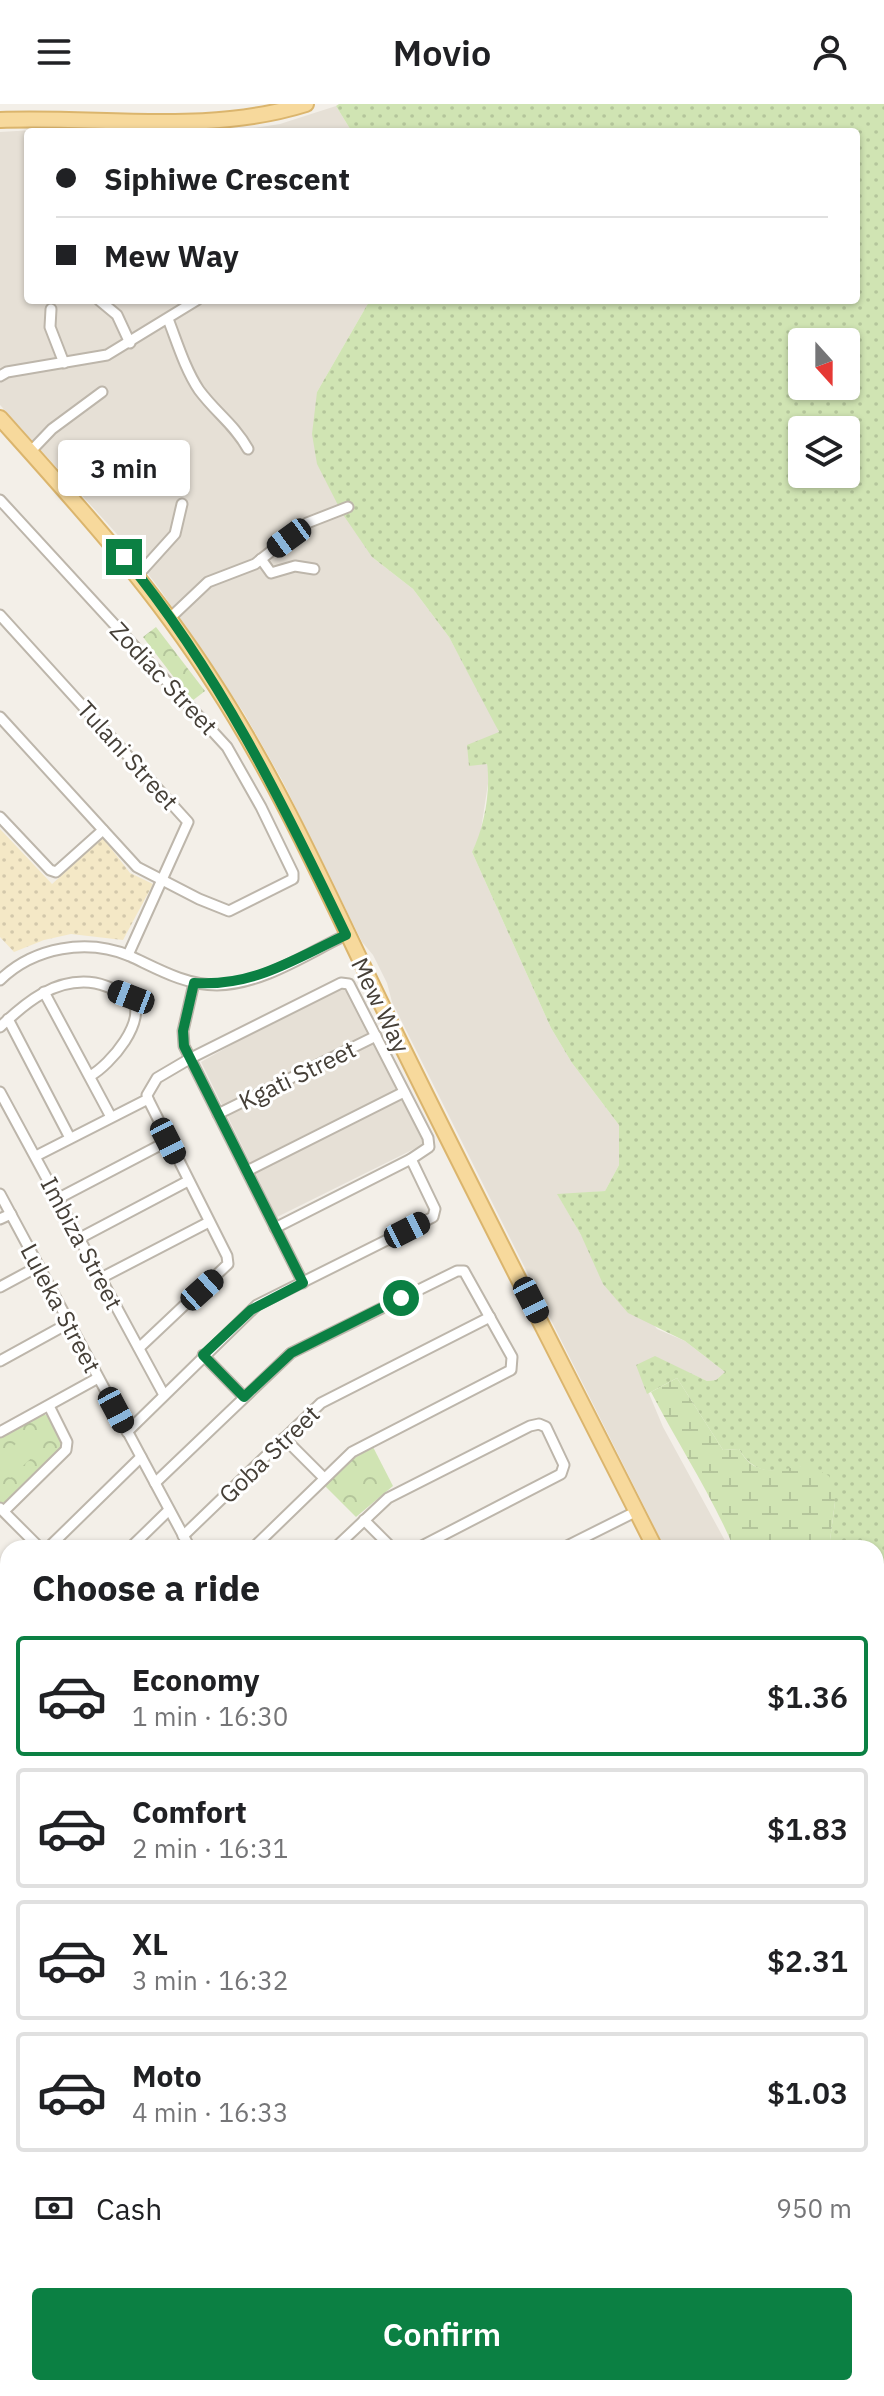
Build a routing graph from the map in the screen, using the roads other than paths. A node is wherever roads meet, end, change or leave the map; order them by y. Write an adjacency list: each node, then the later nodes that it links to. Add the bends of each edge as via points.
1 (306, 104): 2 (main road, via 212,122)
2 (0, 120)
3 (104, 304): 7 (street, via 117,315)
4 (191, 304): 6 (street)
5 (51, 309): 8 (street, via 50,327)
6 (168, 319): 7 (street); 12 (street, via 198,388 238,430)
7 (130, 343): 8 (street, via 107,355)
8 (64, 363): 9 (street)
9 (0, 376)
10 (102, 392): 13 (street)
11 (0, 418): 13 (main road, Mew Way)
12 (248, 449)
13 (30, 452): 19 (main road, Mew Way)
14 (0, 500): 25 (street, Zodiac Street, via 227,747 294,874 289,883 229,911)
15 (182, 504): 19 (street, via 175,534)
16 (348, 507): 17 (street, via 307,523)
17 (261, 559): 18 (street, via 271,573 295,566); 21 (street, via 208,582)
18 (314, 569)
19 (138, 575): 21 (main road, Mew Way)
20 (0, 615): 25 (street, Tulani Street, via 187,820)
21 (170, 618): 26 (main road, Mew Way, via 241,727)
22 (0, 717): 24 (street)
23 (0, 817): 24 (street, via 56,872)
24 (103, 830): 25 (street, via 137,867)
25 (164, 880): 27 (street, Tulani Street)
26 (346, 935): 29 (street, via 257,977 218,985); 75 (main road, Mew Way)
27 (128, 955): 28 (street, via 71,947 27,960); 29 (street)
28 (0, 980)
29 (194, 983): 34 (street, via 183,1031)
30 (44, 992): 31 (street); 35 (street); 35 (street, via 95,983 135,1002 130,1032 103,1069)
31 (8, 1019): 32 (street); 41 (street)
32 (0, 1027)
33 (376, 1036): 34 (street, via 352,987 341,983); 37 (street); 39 (street, Kgati Street)
34 (191, 1058): 38 (street, via 157,1078); 39 (street)
35 (90, 1076): 40 (street)
36 (0, 1092): 43 (street, Imbiza Street)
37 (404, 1092): 44 (street, via 429,1143); 45 (street)
38 (148, 1099): 40 (street); 42 (street)
39 (218, 1114): 45 (street)
40 (111, 1117): 41 (street)
41 (70, 1138): 43 (street)
42 (168, 1141): 46 (street); 48 (street)
43 (36, 1156): 48 (street, Imbiza Street)
44 (411, 1159): 52 (street); 56 (street, via 435,1209 433,1217)
45 (247, 1171): 52 (street)
46 (188, 1181): 51 (street); 53 (street)
47 (0, 1194): 49 (street, Luleka Street)
48 (59, 1198): 53 (street, Imbiza Street)
49 (11, 1214): 50 (street); 54 (street, Luleka Street)
50 (0, 1219)
51 (209, 1222): 55 (street); 60 (street, via 228,1264)
52 (275, 1228): 56 (street)
53 (80, 1238): 55 (street, Imbiza Street)
54 (39, 1266): 57 (street); 59 (street, Luleka Street)
55 (101, 1278): 60 (street, Imbiza Street)
56 (303, 1283): 61 (street, via 251,1310)
57 (0, 1287)
58 (490, 1317): 65 (street, via 467,1274 457,1271 291,1353); 69 (street, Goba Street, via 321,1403); 71 (street, via 512,1357 511,1370 357,1448)
59 (69, 1323): 62 (street); 63 (street, Luleka Street)
60 (139, 1348): 64 (street, Imbiza Street)
61 (203, 1355): 64 (street); 65 (street)
62 (0, 1361)
63 (98, 1378): 66 (street); 68 (street, Luleka Street)
64 (164, 1395): 68 (street)
65 (244, 1397): 72 (street)
66 (49, 1406): 67 (street); 73 (street, via 66,1450)
67 (0, 1432)
68 (127, 1432): 70 (street, Luleka Street)
69 (284, 1438): 71 (street); 77 (street, Goba Street)
70 (141, 1457): 72 (street, Luleka Street); 79 (street)
71 (324, 1478): 82 (street)
72 (155, 1483): 74 (street, Luleka Street)
73 (2, 1509): 78 (street)
74 (169, 1510): 77 (street, Luleka Street); 80 (street)
75 (637, 1511): 86 (street); 87 (main road, Mew Way)
76 (364, 1520): 83 (street); 84 (street); 85 (street, via 403,1489 530,1426 546,1427 564,1465 561,1474)
77 (183, 1536): 81 (street, Luleka Street)
78 (32, 1540)
79 (56, 1540)
80 (138, 1540)
81 (185, 1540)
82 (261, 1540)
83 (343, 1540)
84 (384, 1540)
85 (433, 1540)
86 (579, 1540)
87 (651, 1540)

